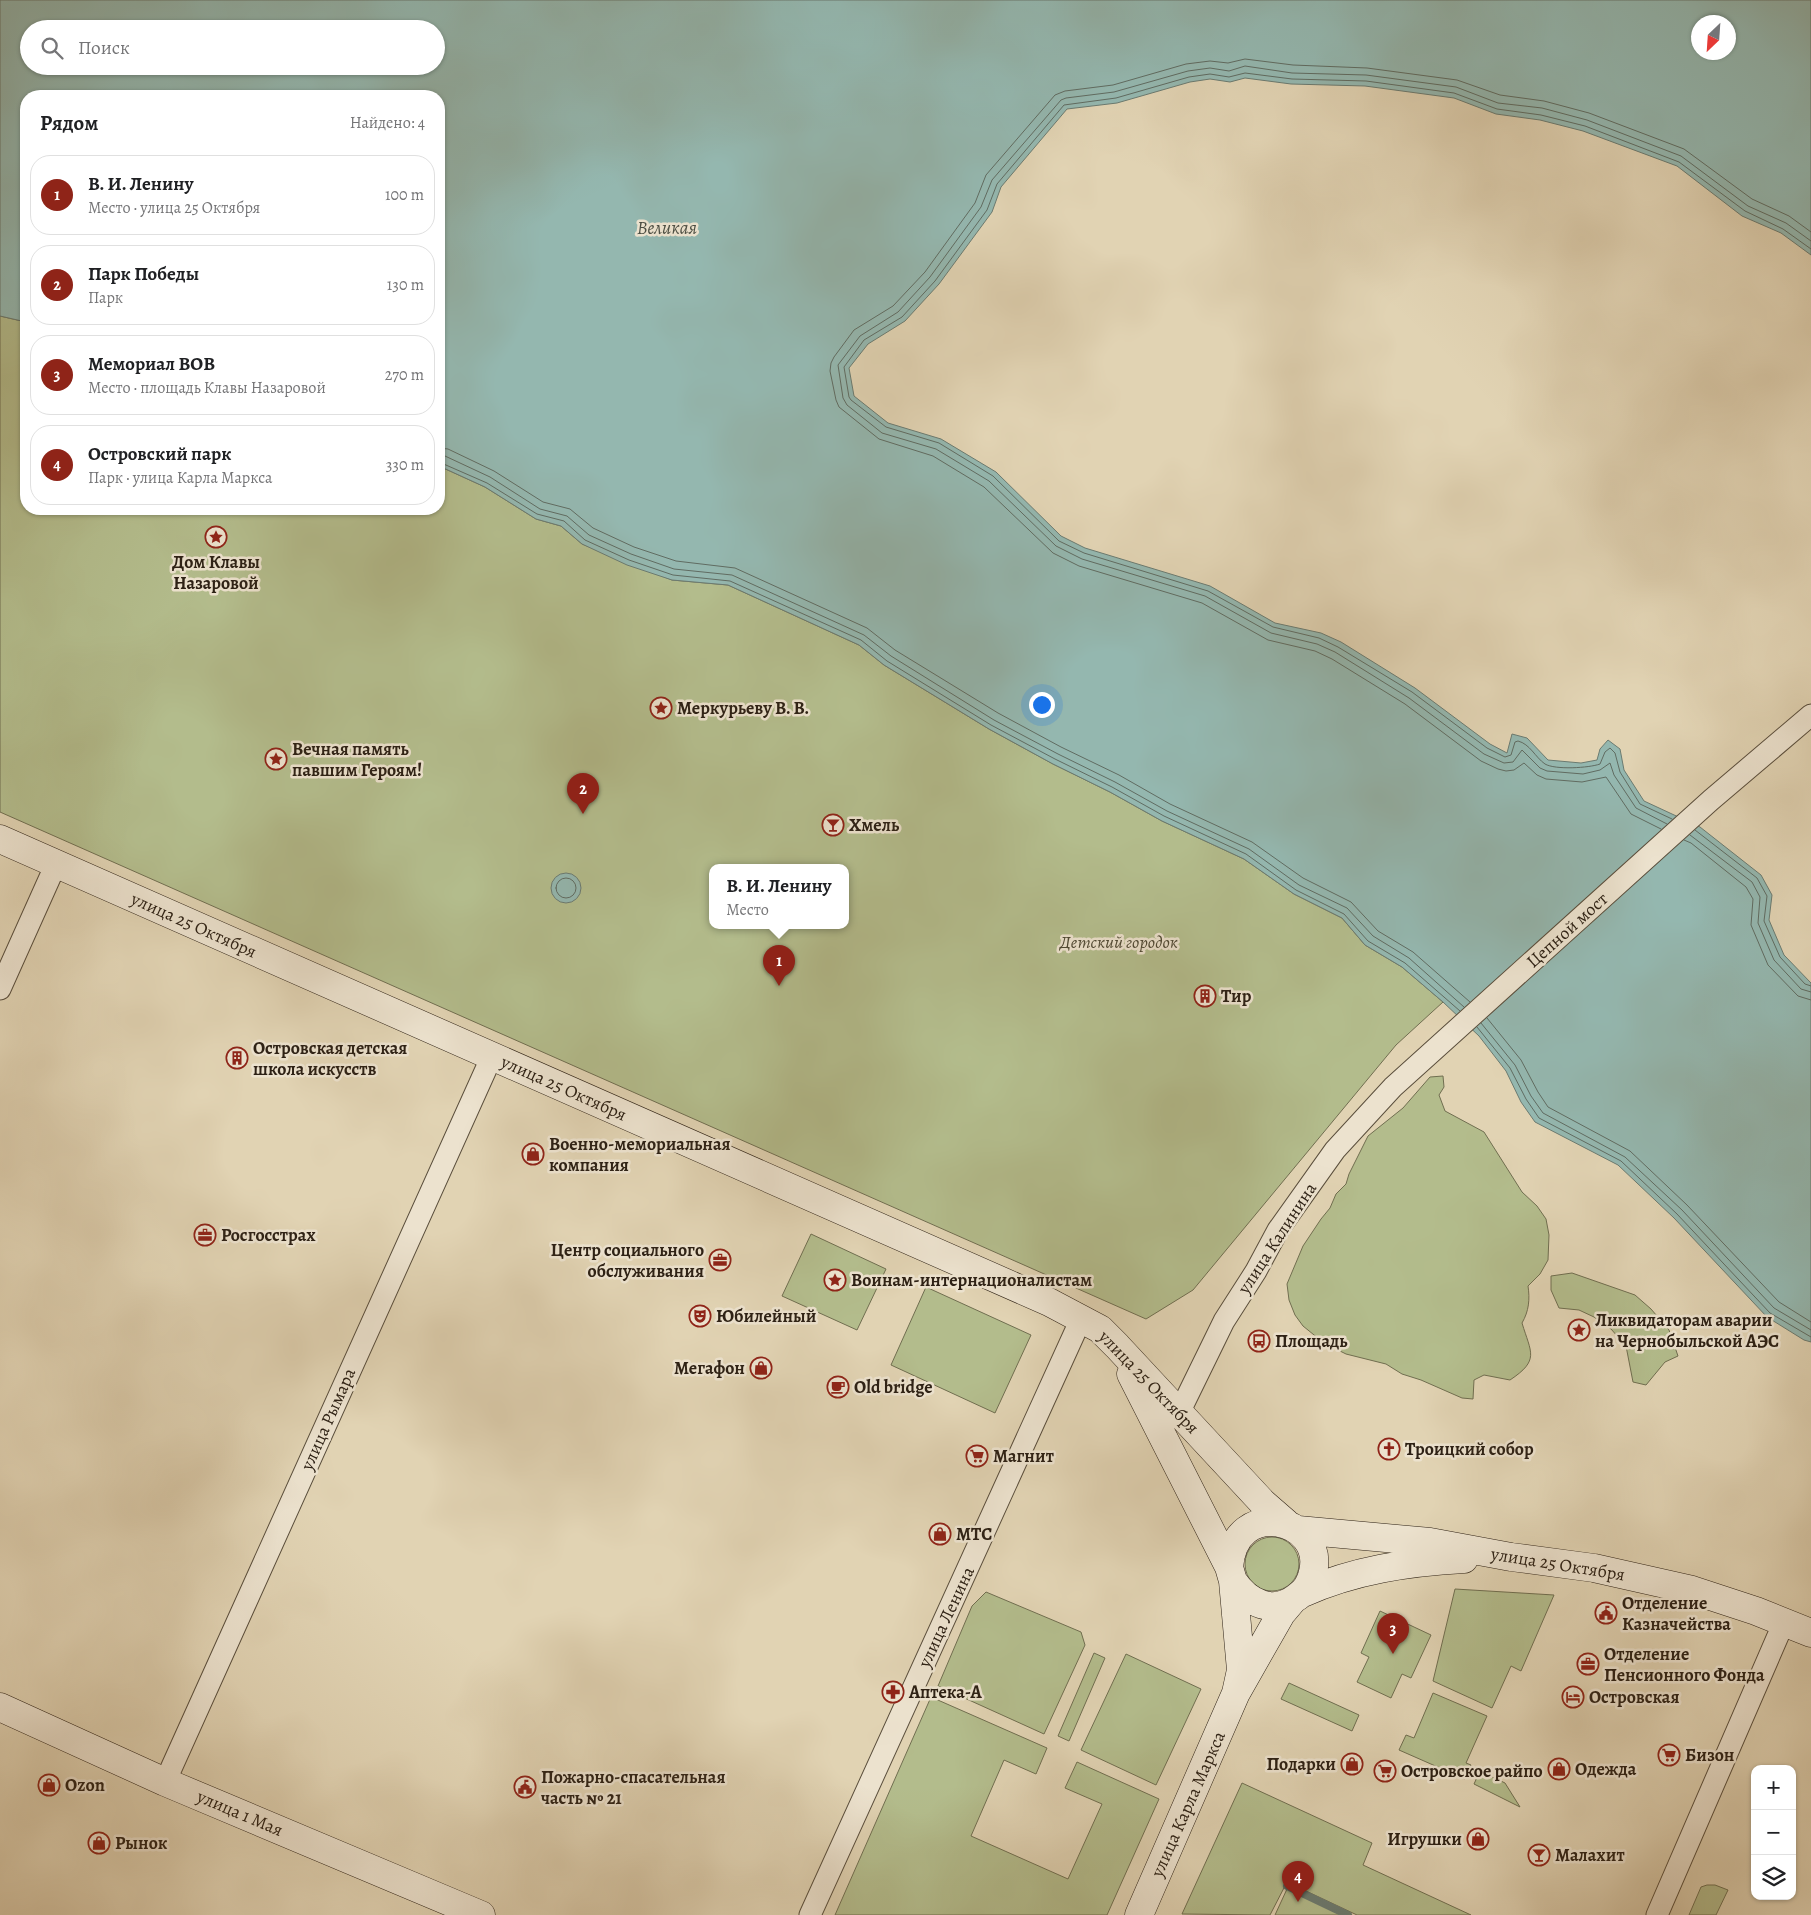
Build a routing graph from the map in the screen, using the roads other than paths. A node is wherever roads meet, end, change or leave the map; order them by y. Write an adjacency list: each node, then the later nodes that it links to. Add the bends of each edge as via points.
1 (1811, 715): 6 (street, Цепной мост, via 1711,800)
2 (0, 839): 3 (main road, улица 25 Октября)
3 (56, 864): 4 (street); 5 (main road, улица 25 Октября)
4 (0, 989)
5 (492, 1056): 7 (main road, улица 25 Октября); 18 (street, улица Рымара)
6 (1423, 1061): 9 (street, улица Калинина, via 1393,1087 1335,1150 1278,1230 1224,1321)
7 (1081, 1318): 8 (main road, улица 25 Октября, via 1100,1329); 20 (street, улица Ленина)
8 (1117, 1346): 9 (main road, улица 25 Октября); 12 (main road)
9 (1179, 1413): 10 (main road, улица 25 Октября, via 1263,1503)
10 (1292, 1527): 11 (main road, улица 25 Октября, via 1430,1542); 12 (main road, via 1272,1521 1258,1523 1246,1530 1230,1553); 13 (main road, via 1308,1540 1314,1560 1311,1581)
11 (1511, 1556): 13 (main road, via 1397,1565 1329,1581); 14 (main road, улица 25 Октября, via 1594,1568 1692,1590)
12 (1231, 1574): 13 (main road, via 1241,1592 1265,1606 1279,1606); 16 (main road, via 1241,1670)
13 (1298, 1597): 16 (main road, via 1281,1614)
14 (1784, 1622): 15 (main road, улица 25 Октября); 22 (street)
15 (1811, 1633)
16 (1236, 1693): 21 (main road, улица Карла Маркса)
17 (0, 1707): 18 (main road, улица 1 Мая)
18 (165, 1782): 19 (main road, улица 1 Мая)
19 (481, 1915)
20 (810, 1915)
21 (1139, 1915)
22 (1657, 1915)

